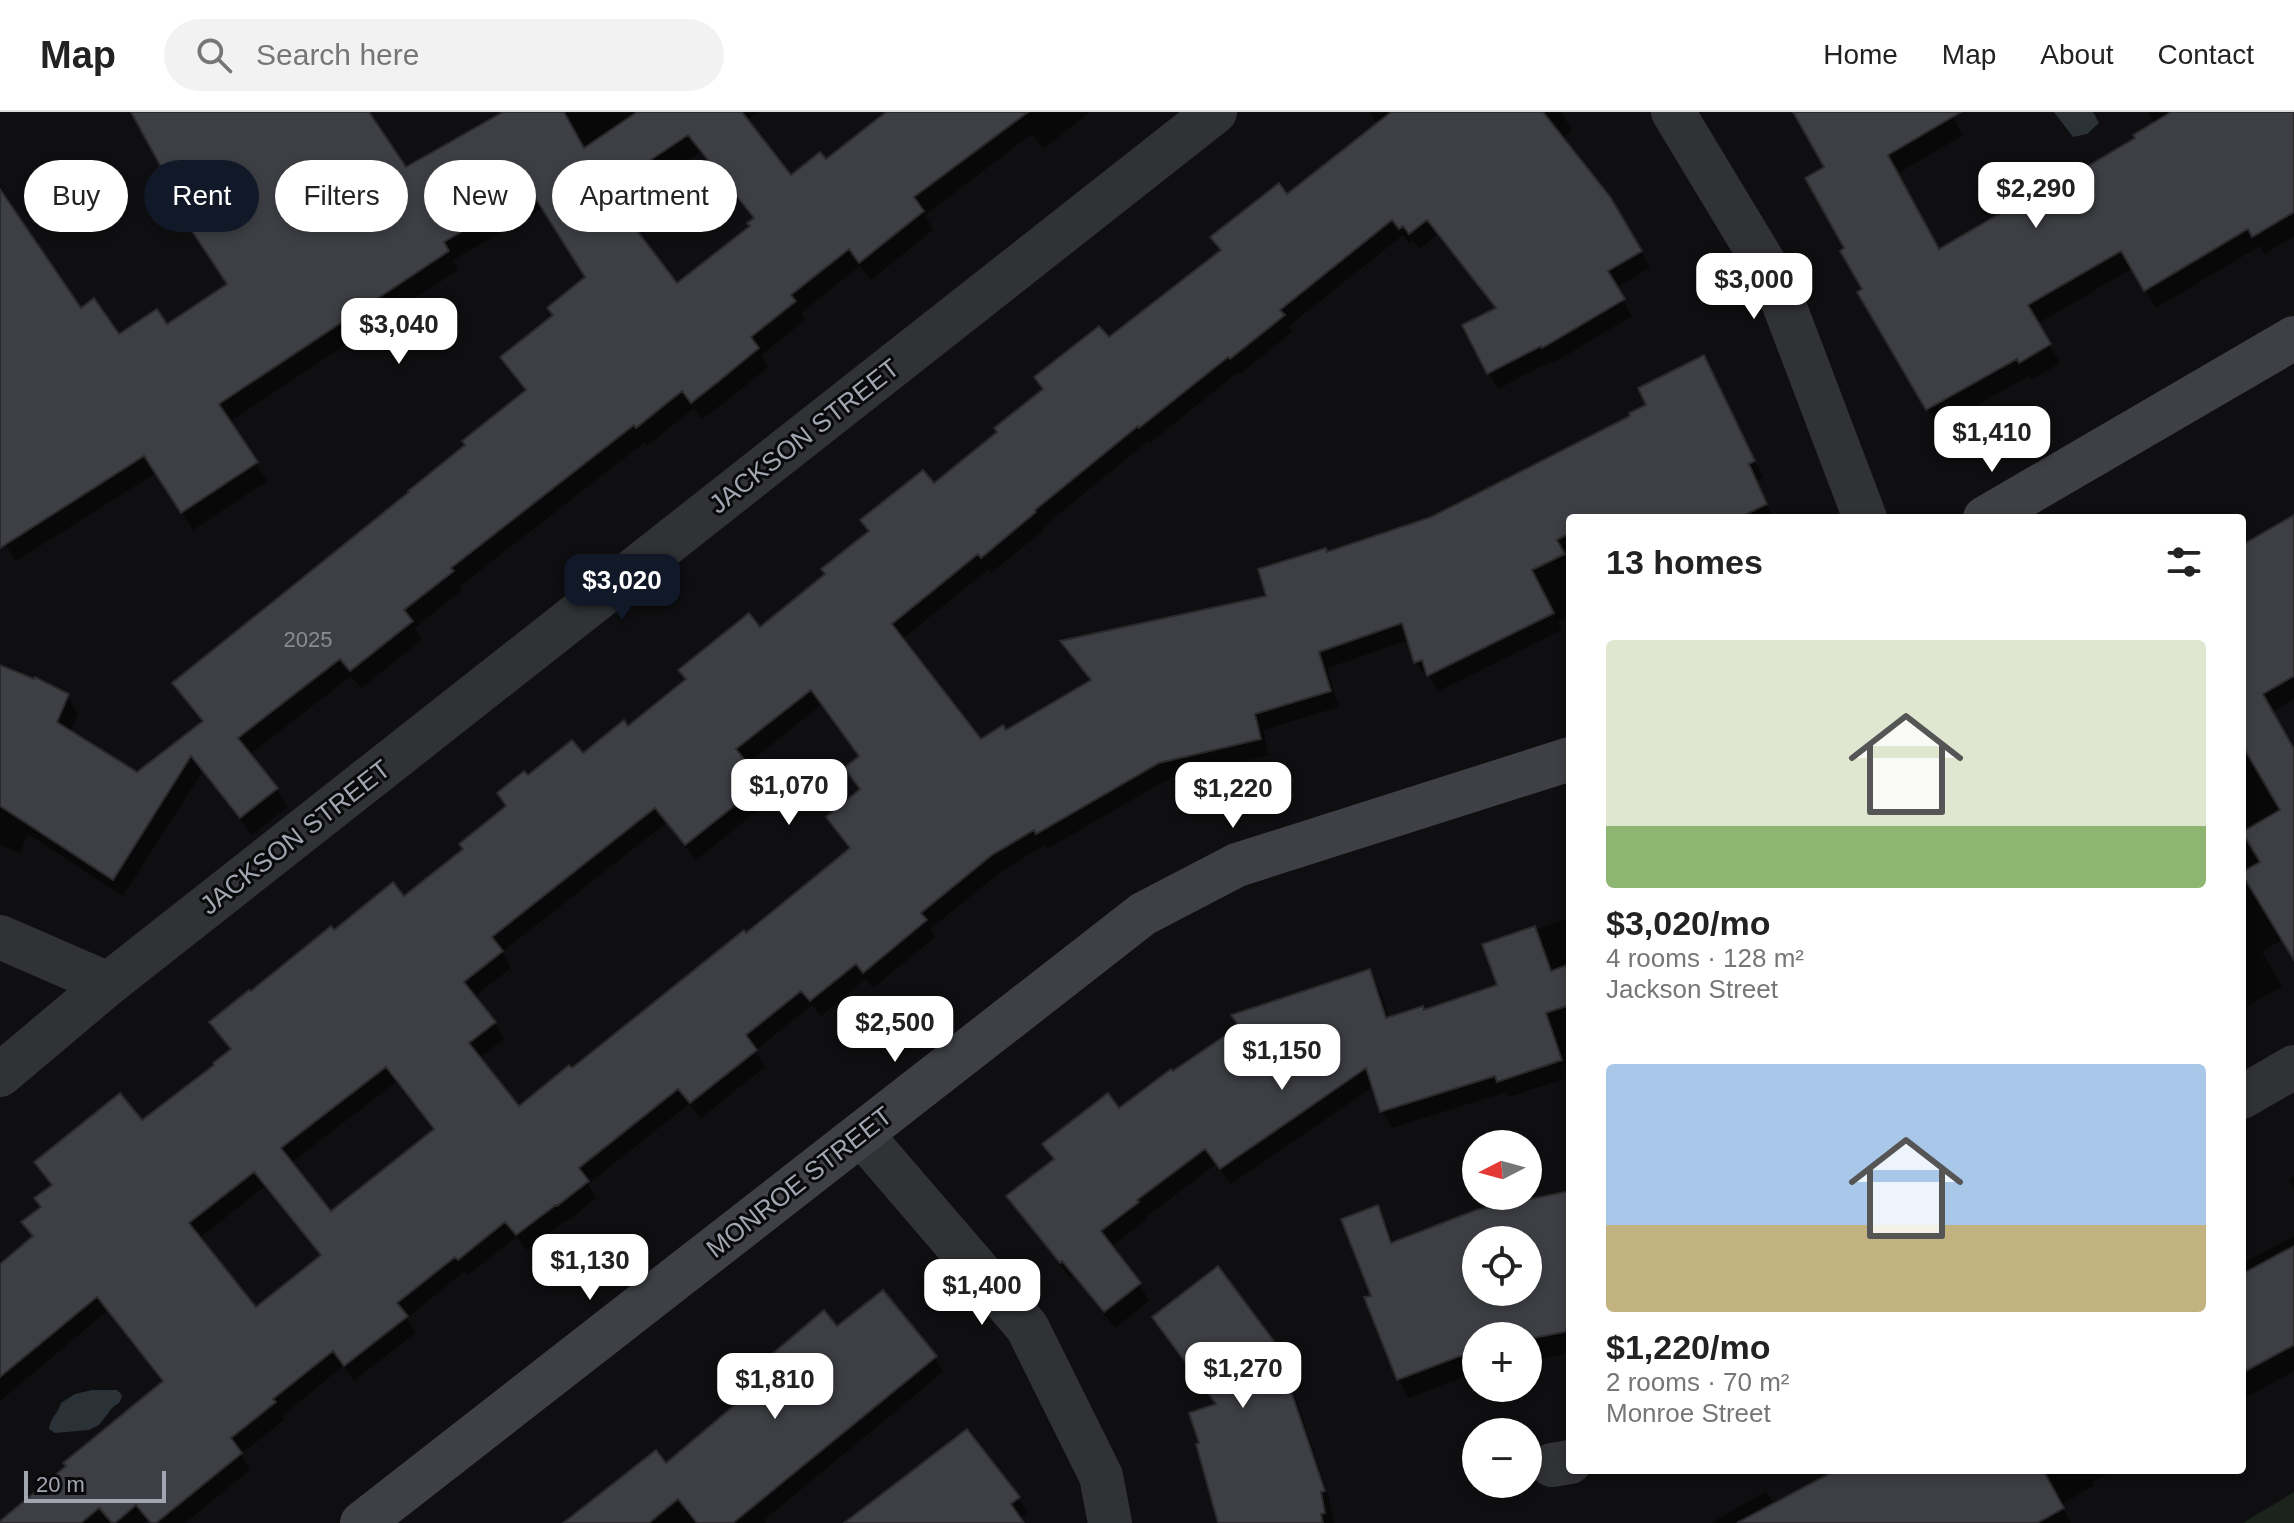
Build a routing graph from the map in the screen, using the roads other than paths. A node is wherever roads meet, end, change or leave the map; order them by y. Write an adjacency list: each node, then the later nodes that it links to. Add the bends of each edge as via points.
1 (1215, 112): 8 (street, JACKSON STREET)
2 (1673, 112): 4 (street, via 1775,281)
3 (2294, 338): 5 (main road)
4 (1863, 514)
5 (1992, 514)
6 (1566, 760): 12 (main road, MONROE STREET, via 1237,865 1143,914)
7 (0, 937): 8 (street)
8 (108, 984): 10 (street, JACKSON STREET)
9 (2294, 1067): 11 (street)
10 (0, 1075)
11 (2246, 1095)
12 (861, 1134): 13 (main road, MONROE STREET); 14 (street, via 1027,1327 1101,1476)
13 (362, 1523)
14 (1110, 1523)

